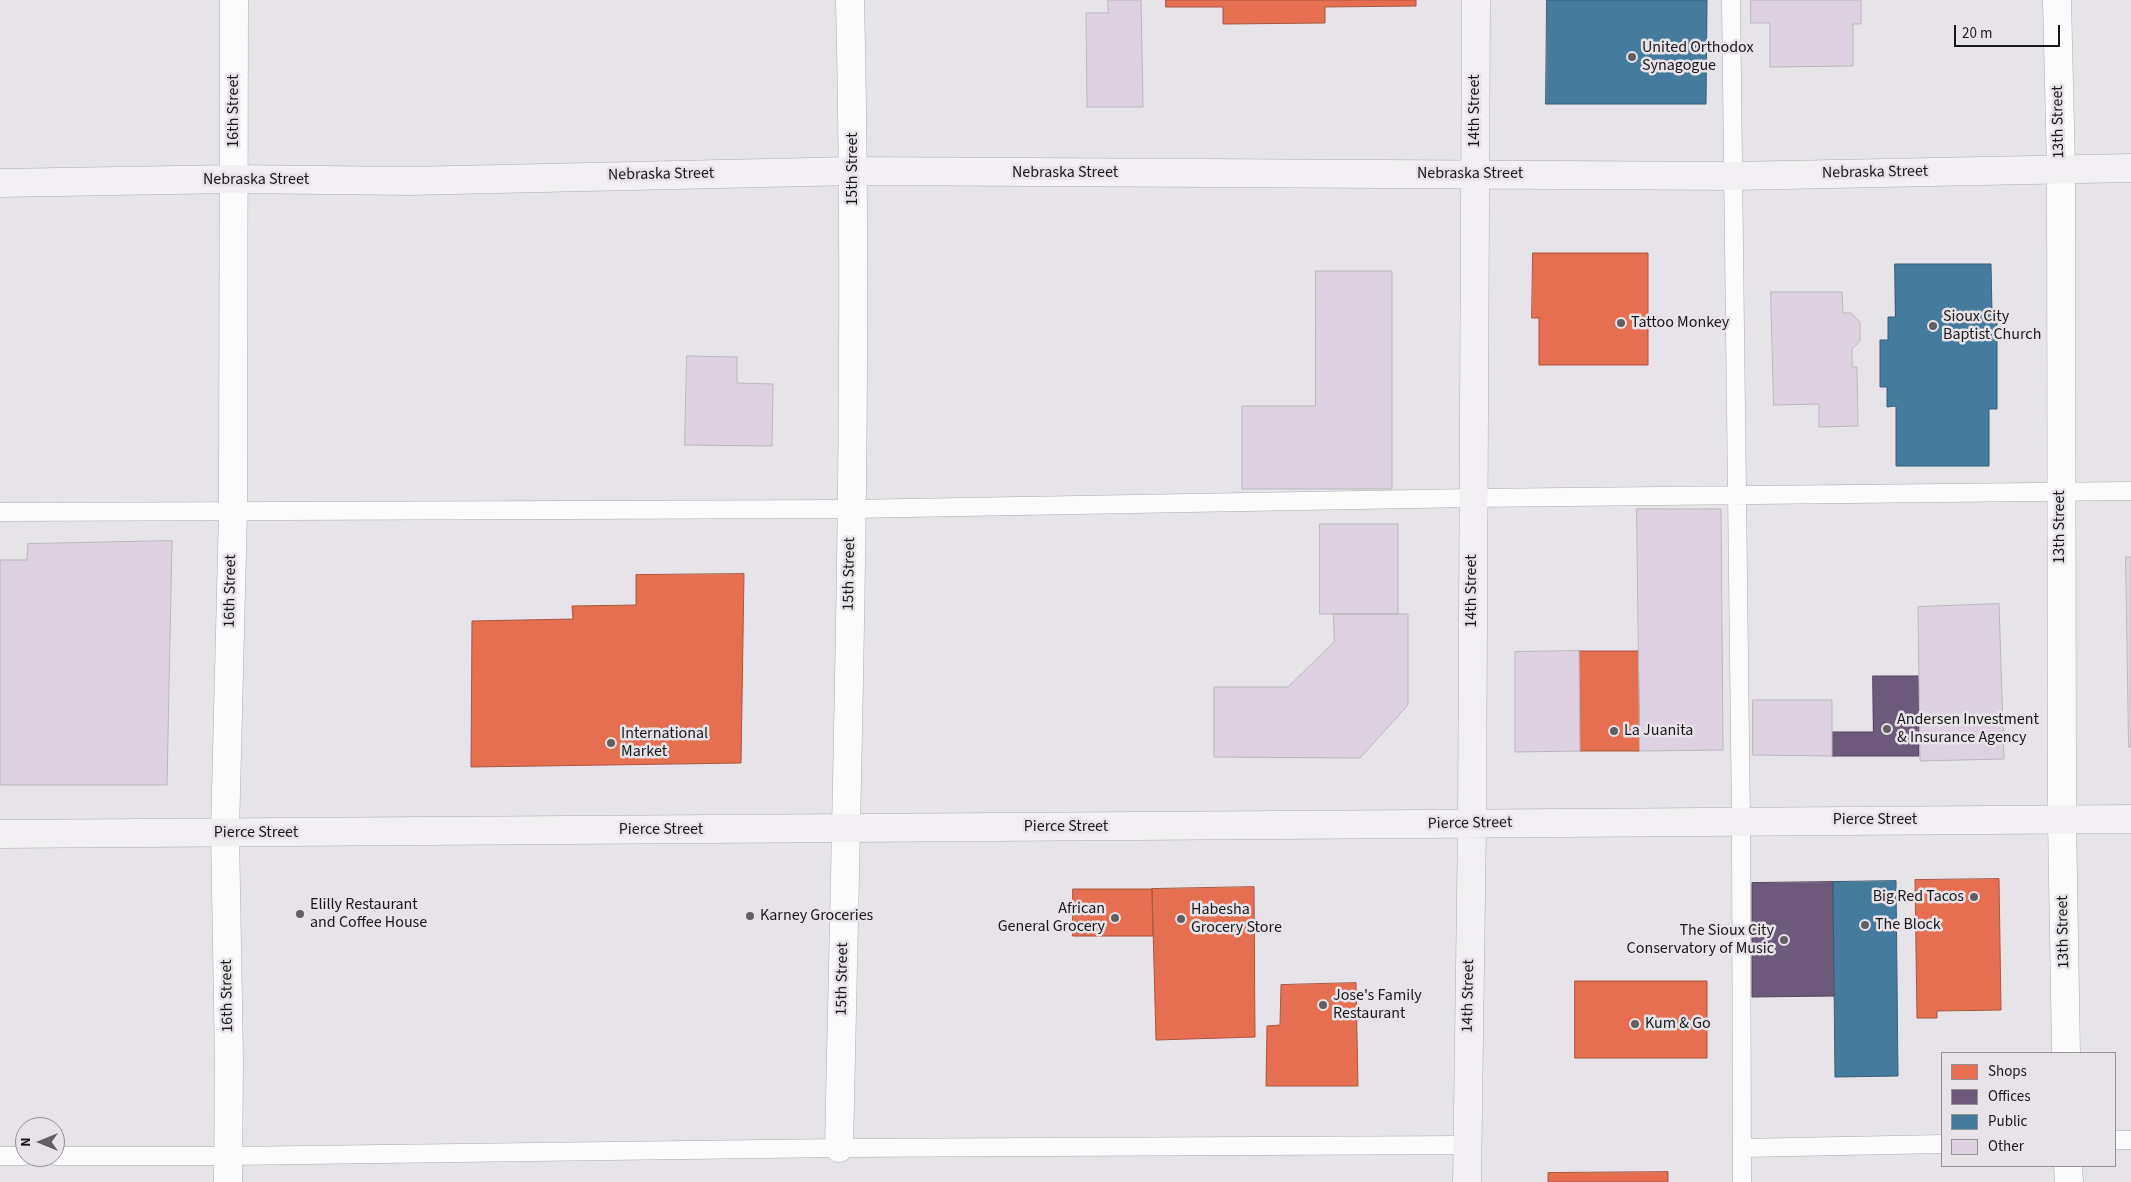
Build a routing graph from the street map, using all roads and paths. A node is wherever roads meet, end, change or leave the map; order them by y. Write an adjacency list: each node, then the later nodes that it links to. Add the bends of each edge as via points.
1 (234, 0): 11 (street, 16th Street)
2 (850, 0): 8 (street, 15th Street)
3 (1476, 0): 9 (main road, 14th Street)
4 (1731, 0): 10 (lane)
5 (2057, 0): 7 (street, 13th Street)
6 (2131, 168): 7 (main road, Nebraska Street)
7 (2060, 169): 10 (main road, Nebraska Street); 13 (street, 13th Street)
8 (854, 171): 9 (main road, Nebraska Street); 11 (main road, Nebraska Street, via 409,181); 17 (street, 15th Street)
9 (1474, 174): 10 (main road, Nebraska Street); 16 (main road, 14th Street)
10 (1734, 176): 15 (lane)
11 (233, 179): 12 (main road, Nebraska Street); 18 (street, 16th Street)
12 (0, 183)
13 (2060, 492): 14 (lane); 15 (lane); 20 (street, 13th Street)
14 (2131, 492)
15 (1736, 496): 16 (lane); 22 (lane)
16 (1472, 498): 17 (lane); 23 (main road, 14th Street)
17 (851, 508): 18 (lane); 24 (street, 15th Street)
18 (233, 511): 19 (lane); 25 (street, 16th Street)
19 (0, 512)
20 (2062, 819): 21 (main road, Pierce Street); 22 (main road, Pierce Street); 27 (street, 13th Street)
21 (2131, 819)
22 (1740, 821): 23 (main road, Pierce Street); 33 (lane)
23 (1472, 825): 24 (main road, Pierce Street); 31 (main road, 14th Street)
24 (846, 829): 25 (main road, Pierce Street); 32 (street, 15th Street)
25 (225, 833): 26 (main road, Pierce Street); 38 (street, 16th Street)
26 (0, 834)
27 (2066, 1052)
28 (2116, 1140): 29 (lane)
29 (2131, 1140)
30 (1941, 1144): 33 (lane)
31 (1467, 1145): 32 (lane); 39 (main road, 14th Street)
32 (839, 1148): 38 (lane)
33 (1742, 1148): 40 (lane)
34 (0, 1156): 35 (lane)
35 (15, 1156)
36 (65, 1157): 38 (lane)
37 (2068, 1167): 41 (street)
38 (228, 1169)
39 (1467, 1182)
40 (1742, 1182)
41 (2068, 1182)

